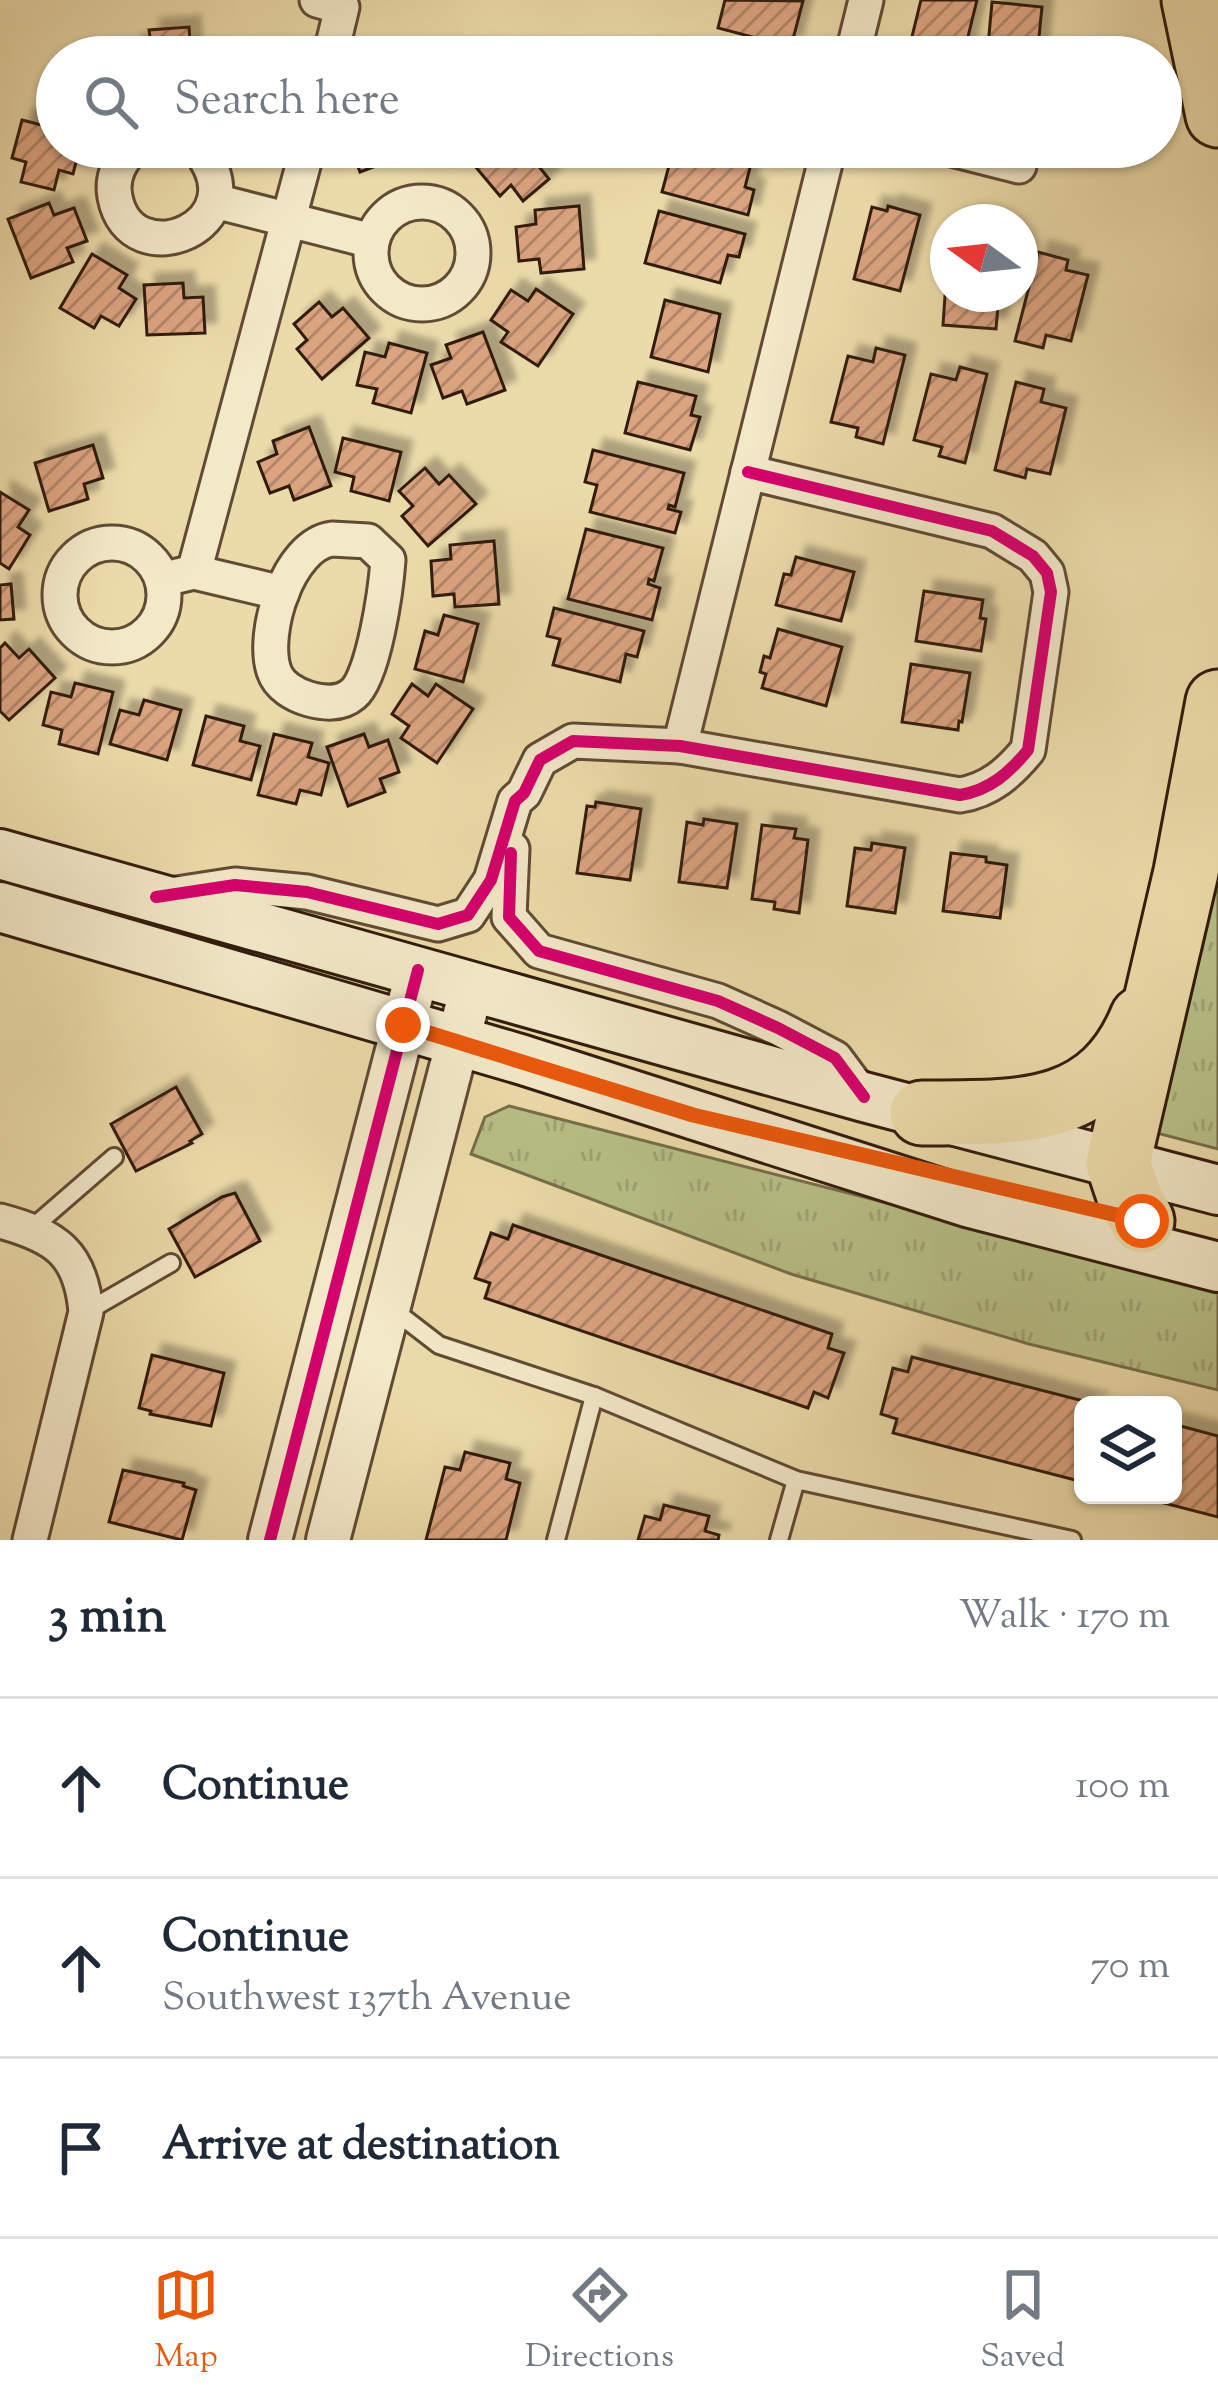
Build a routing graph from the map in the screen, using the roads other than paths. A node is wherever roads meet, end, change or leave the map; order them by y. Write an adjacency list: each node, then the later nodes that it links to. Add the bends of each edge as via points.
1 (866, 0): 5 (street)
2 (1194, 0): 6 (highway)
3 (329, 3): 4 (street)
4 (329, 36)
5 (857, 36)
6 (1218, 115)
7 (118, 168): 11 (street, via 120,214 152,238 191,232)
8 (212, 168): 11 (street)
9 (303, 168): 12 (street)
10 (825, 168): 14 (street)
11 (215, 201): 12 (street)
12 (290, 220): 13 (street); 15 (street, via 178,576)
13 (372, 241)
14 (748, 472): 17 (street); 17 (street, via 992,531 1033,556 1051,592 1028,750 995,782 960,794)
15 (282, 593): 15 (street, via 316,541 368,541 388,560 385,602 351,696 327,704 293,694 274,674)
16 (1218, 702): 23 (highway)
17 (680, 746): 18 (street, via 573,741 540,760)
18 (524, 793): 20 (street, via 491,880 468,915 438,924 307,892 235,885); 27 (street, via 509,861 509,917 538,951 718,1001 835,1058)
19 (0, 854): 20 (main road)
20 (156, 897): 22 (main road)
21 (0, 907): 25 (main road)
22 (418, 970): 24 (main road); 25 (street)
23 (1161, 972): 27 (highway, via 1133,1040 1102,1078 1064,1102 1006,1112); 30 (highway)
24 (472, 987): 26 (street); 27 (main road)
25 (403, 1025): 26 (main road); 42 (street)
26 (459, 1042): 28 (main road); 37 (street)
27 (893, 1105): 30 (main road)
28 (693, 1115): 32 (main road); 36 (main road, via 967,1202)
29 (115, 1157): 33 (lane)
30 (1118, 1163): 31 (main road); 32 (highway)
31 (1218, 1190)
32 (1142, 1221): 34 (main road)
33 (15, 1225): 38 (street, via 61,1248 83,1276)
34 (1218, 1240)
35 (170, 1263): 38 (lane)
36 (1218, 1267)
37 (388, 1306): 39 (lane, via 439,1345); 43 (street)
38 (86, 1312): 41 (street)
39 (594, 1396): 40 (lane); 44 (lane)
40 (796, 1480): 45 (lane); 46 (lane)
41 (30, 1540)
42 (270, 1540)
43 (328, 1540)
44 (556, 1540)
45 (779, 1540)
46 (1072, 1540)

